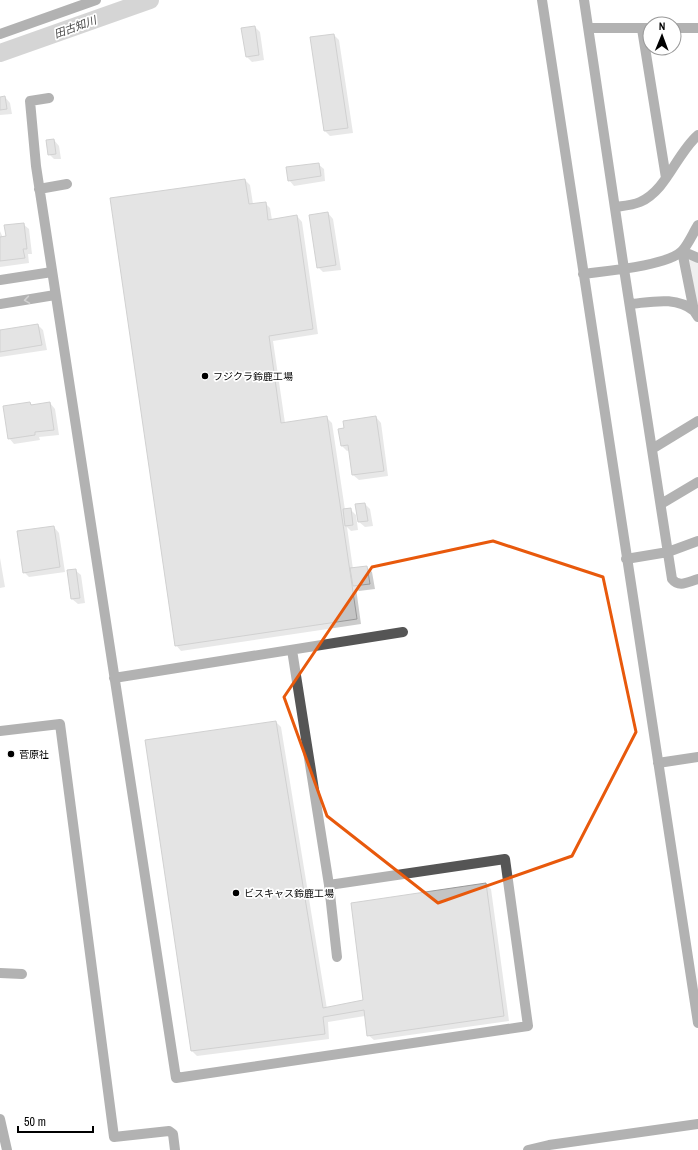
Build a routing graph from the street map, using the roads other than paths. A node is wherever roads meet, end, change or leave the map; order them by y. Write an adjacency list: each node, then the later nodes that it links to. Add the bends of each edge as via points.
1 (542, 0): 21 (street)
2 (584, 0): 4 (street)
3 (92, 1): 8 (street)
4 (589, 28): 7 (street); 15 (street)
5 (682, 28): 6 (street)
6 (698, 28)
7 (642, 29)
8 (0, 34)
9 (650, 56): 12 (street)
10 (49, 98): 14 (street, via 30,101)
11 (698, 135): 12 (street, via 682,152)
12 (666, 178): 15 (street, via 651,195 640,202)
13 (67, 184): 14 (street)
14 (39, 189): 20 (street)
15 (616, 207): 19 (street)
16 (698, 225): 17 (street)
17 (682, 251): 18 (street); 19 (street, via 675,257); 26 (street)
18 (698, 258)
19 (624, 269): 21 (street); 25 (street)
20 (52, 272): 22 (street); 23 (street)
21 (583, 274): 33 (street)
22 (0, 280)
23 (55, 296): 24 (street, one-way to 24); 37 (street)
24 (0, 304)
25 (630, 304): 26 (street, via 676,302 687,305); 28 (street)
26 (696, 314)
27 (698, 421): 28 (street)
28 (652, 449): 30 (street)
29 (698, 482): 30 (street)
30 (661, 504): 32 (street)
31 (698, 541): 32 (street)
32 (668, 552): 33 (street); 34 (street, via 672,579 675,583 682,585)
33 (626, 559): 40 (street)
34 (698, 579)
35 (403, 632): 36 (street)
36 (292, 650): 37 (street); 41 (street)
37 (114, 678): 41 (street, via 176,1078 528,1026 505,859)
38 (0, 731): 51 (street, via 60,724 114,1137 170,1131 173,1134)
39 (698, 757): 40 (street)
40 (658, 763): 43 (street)
41 (329, 885): 42 (street)
42 (337, 956)
43 (693, 958): 46 (street)
44 (0, 973): 45 (street)
45 (22, 974)
46 (698, 1022)
47 (0, 1119): 50 (street)
48 (698, 1124): 49 (street, via 549,1145)
49 (540, 1149): 52 (street)
50 (7, 1150)
51 (175, 1150)
52 (528, 1150)

